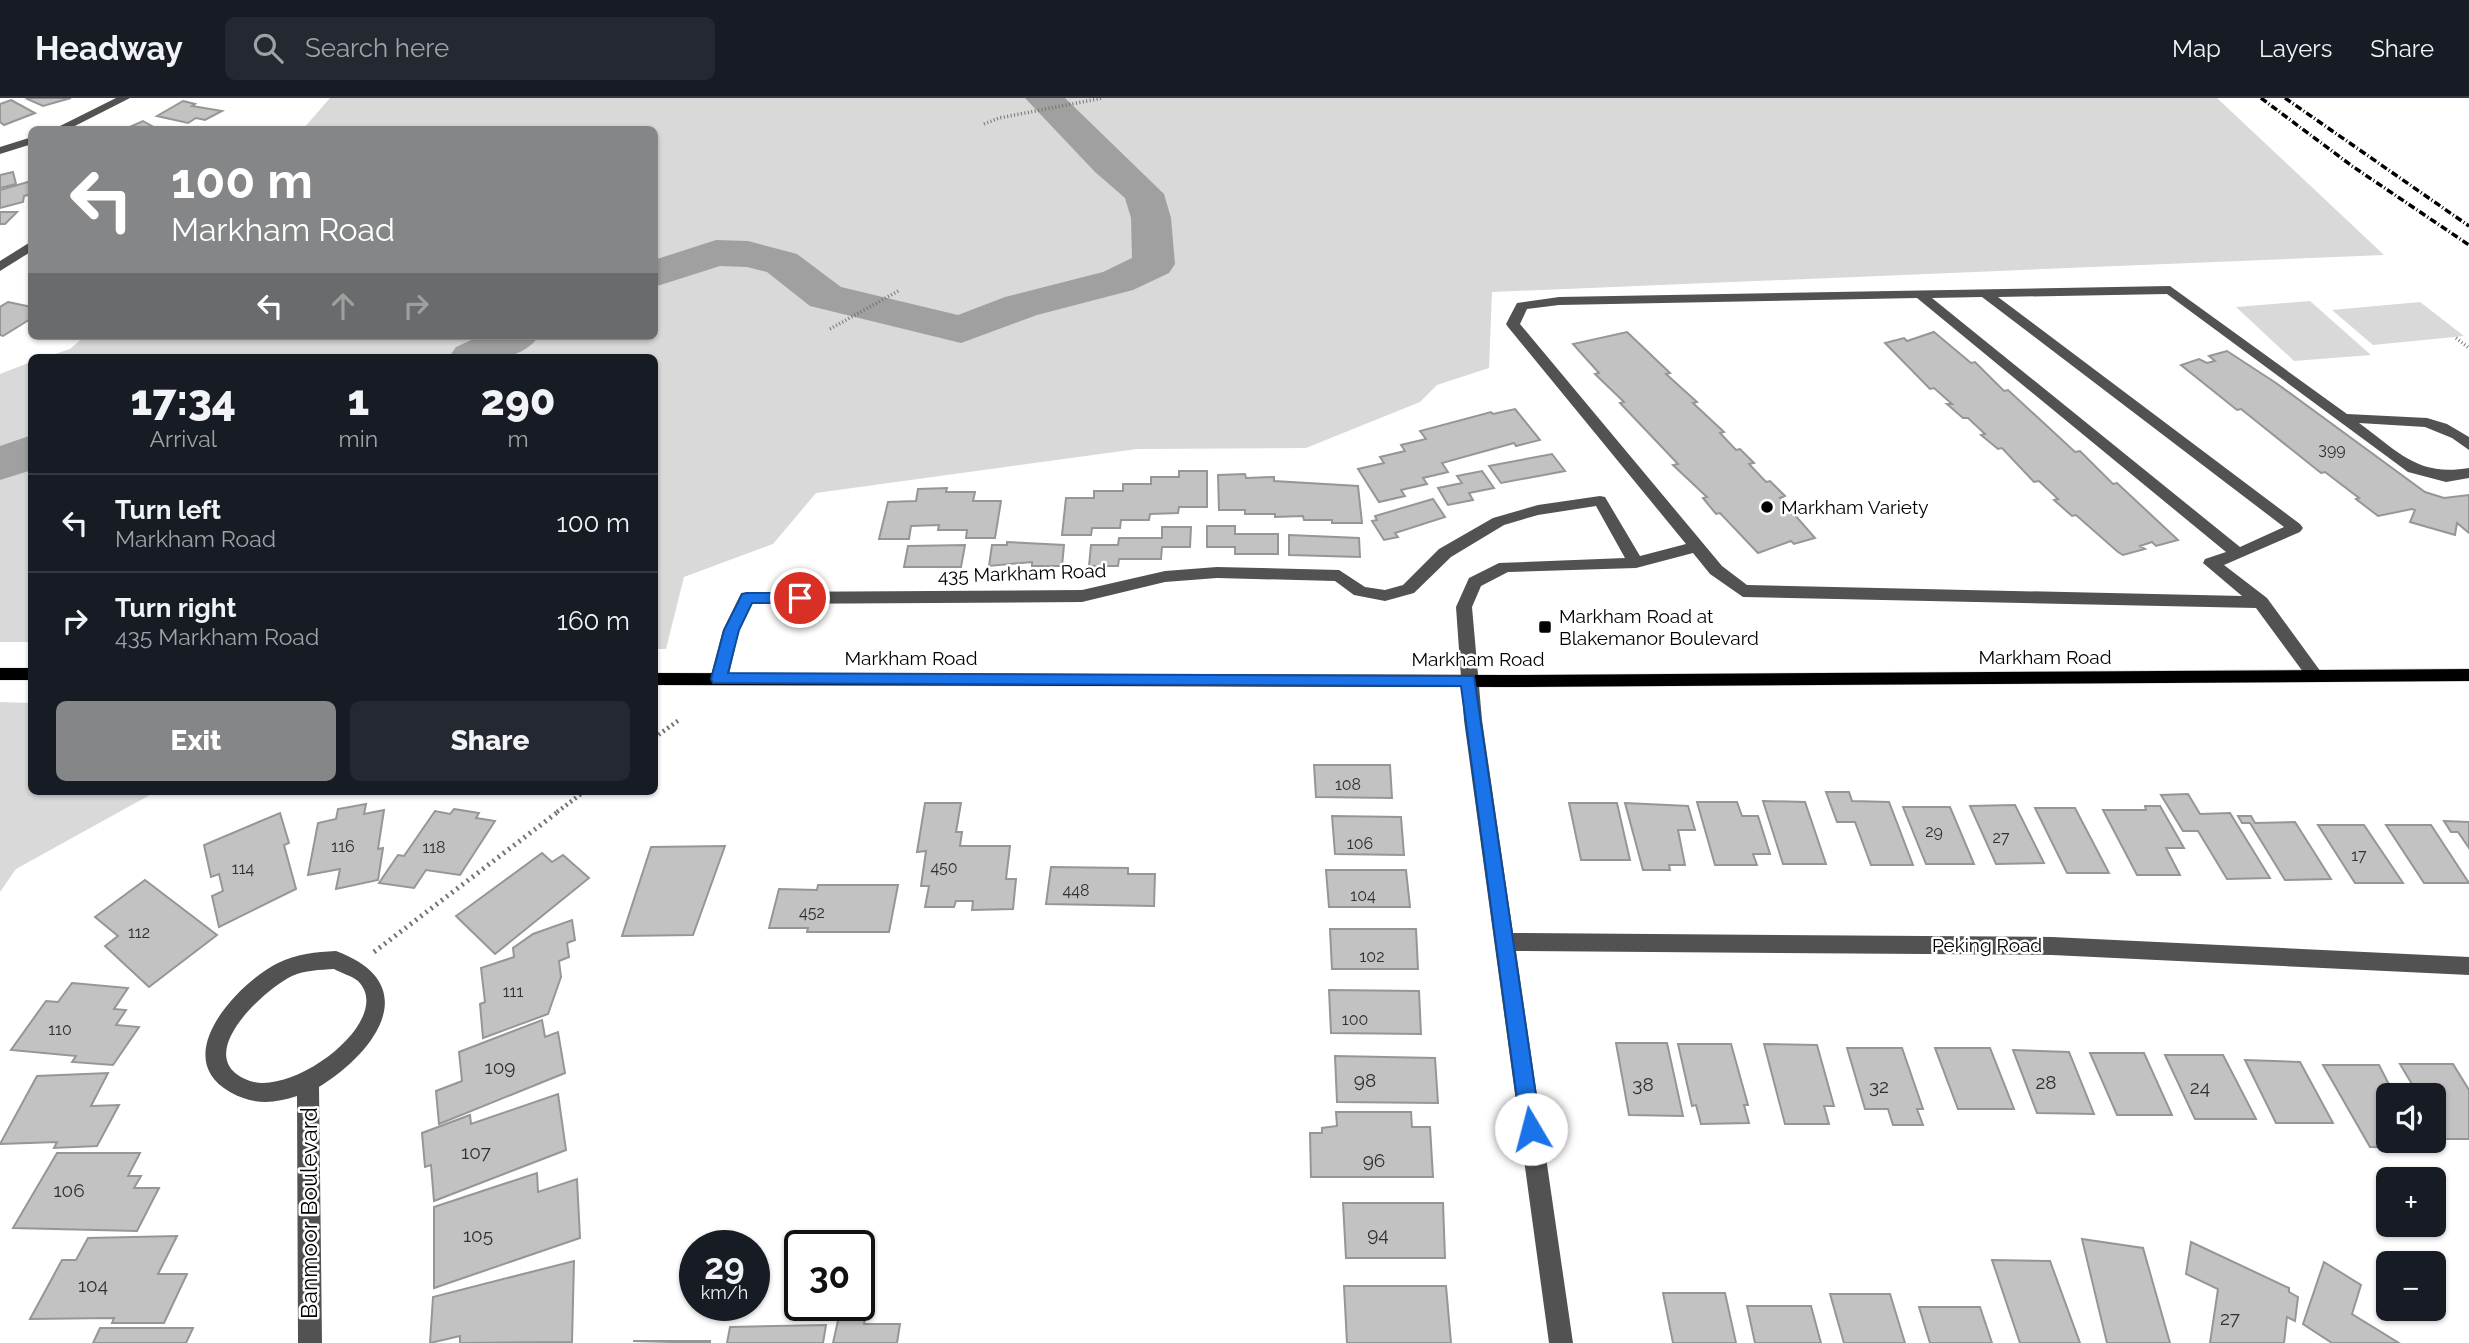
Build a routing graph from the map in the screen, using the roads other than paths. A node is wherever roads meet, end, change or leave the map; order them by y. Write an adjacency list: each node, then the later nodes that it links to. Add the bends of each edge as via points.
1 (125, 98): 2 (street)
2 (66, 126)
3 (28, 141): 4 (street)
4 (0, 151)
5 (28, 248): 6 (street)
6 (0, 267)
7 (1985, 293): 8 (street); 9 (street, via 2170,290); 13 (street, via 2295,528)
8 (1919, 295): 12 (street, via 1559,301 1522,306 1513,324); 13 (street)
9 (2344, 418): 10 (street, via 2418,420 2459,435); 11 (street, via 2413,469 2446,477)
10 (2469, 445)
11 (2469, 473)
12 (1696, 547): 14 (street); 15 (street, via 1743,591)
13 (2238, 554): 15 (street, via 2211,563)
14 (1636, 563): 21 (street, 435 Markham Road, via 1600,501 1546,507 1490,525 1449,549 1410,588 1387,595 1359,591 1339,576 1191,574 1163,576 1115,592 1082,596 747,598 731,630); 22 (street, via 1505,567 1475,582 1464,607)
15 (2261, 602): 19 (street)
16 (0, 674): 17 (main road)
17 (28, 674)
18 (2469, 675): 19 (main road, Markham Road)
19 (2315, 676): 22 (main road, Markham Road)
20 (658, 679): 21 (main road, Markham Road)
21 (719, 679): 22 (main road, Markham Road)
22 (1468, 680): 23 (street)
23 (1504, 942): 24 (street, Peking Road, via 2052,946); 27 (street)
24 (2469, 966)
25 (308, 1082): 25 (street, Banmoor Boulevard, via 342,1060 367,1031 375,1010 375,992 369,976 356,966 336,960 311,961 284,970 237,1005 222,1027 216,1050 219,1070 232,1085 253,1093 280,1092); 26 (street, Banmoor Boulevard)
26 (310, 1343)
27 (1561, 1343)

